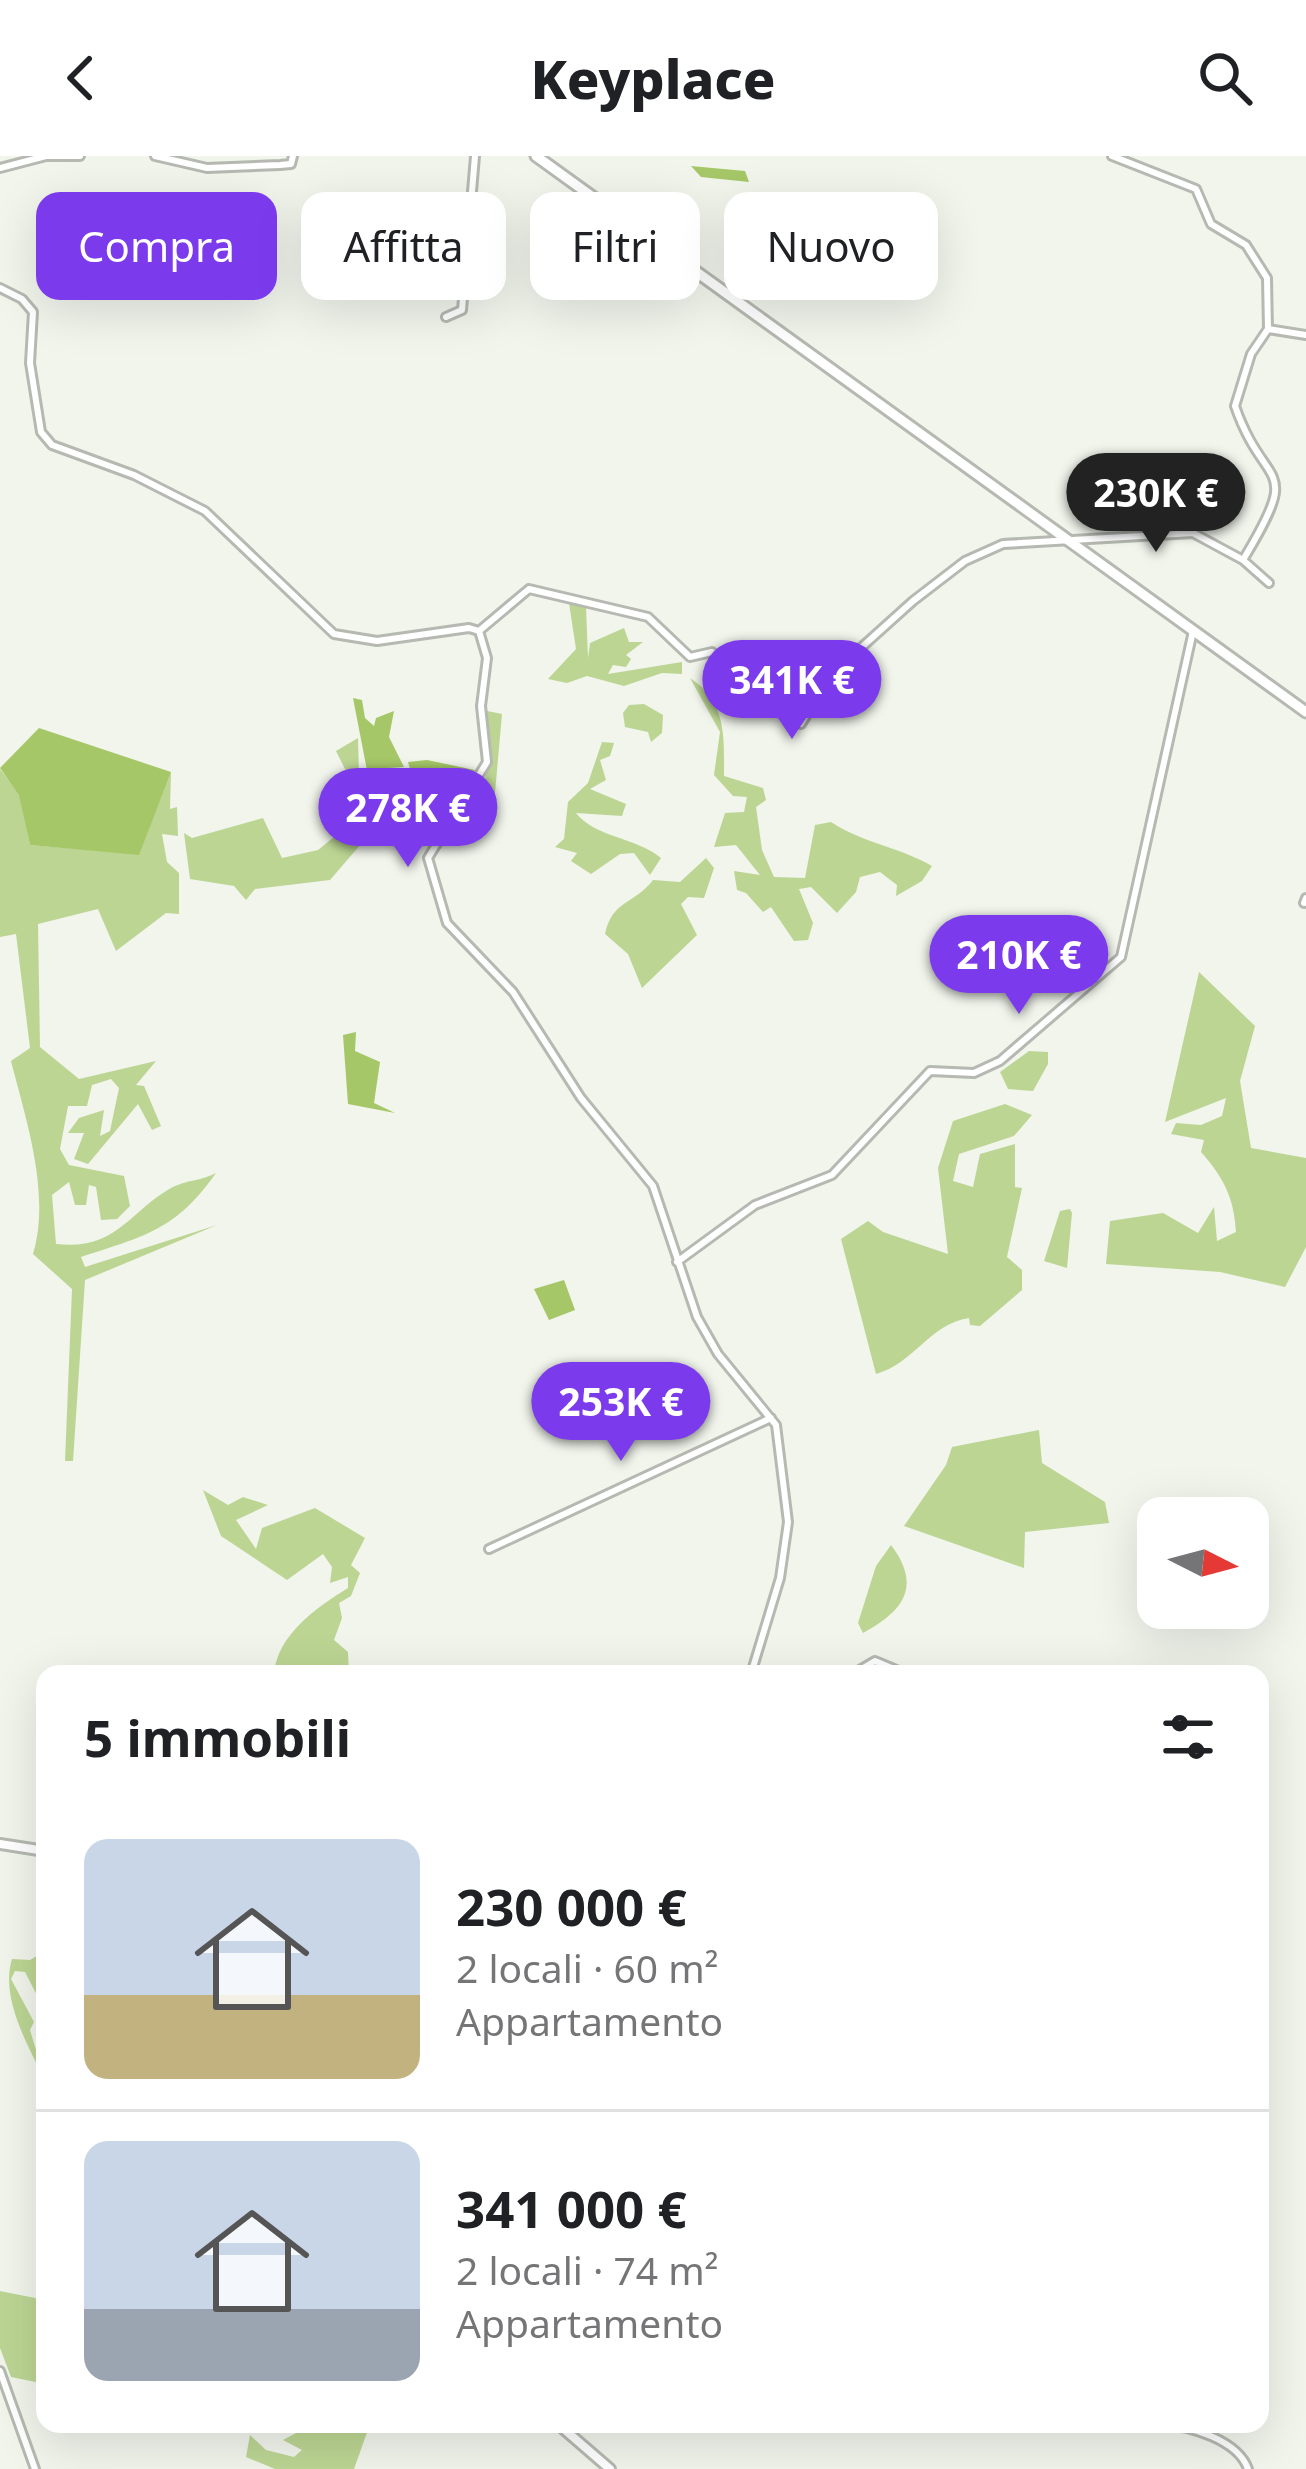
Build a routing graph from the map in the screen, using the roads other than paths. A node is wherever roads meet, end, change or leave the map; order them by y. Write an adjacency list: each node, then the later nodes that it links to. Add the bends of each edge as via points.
1 (80, 156): 7 (street)
2 (155, 156): 3 (street, via 207,168 291,164)
3 (292, 156)
4 (475, 156): 9 (street, via 462,310)
5 (536, 156): 12 (main road)
6 (1112, 156): 10 (street, via 1196,190 1211,224 1246,245 1268,278)
7 (0, 168)
8 (0, 288): 15 (street, via 32,312 30,363 41,433 52,445 205,511 334,634 376,641)
9 (446, 316)
10 (1268, 329): 11 (street); 13 (street, via 1234,406 1271,466 1275,508)
11 (1306, 335)
12 (1072, 543): 13 (street, via 1193,533); 15 (street, via 1003,544 965,561 833,673 801,724 758,697 712,652 690,657 647,617 529,590); 16 (main road)
13 (1243, 560): 14 (street)
14 (1268, 583)
15 (479, 631): 18 (street, via 487,658 487,761 428,858 438,908 513,992 581,1098 653,1186)
16 (1193, 631): 17 (main road); 18 (street, via 1121,957 1000,1061 974,1073 930,1071 832,1175 755,1205)
17 (1306, 712)
18 (677, 1262): 19 (street, via 718,1354)
19 (771, 1418): 20 (street); 21 (street, via 788,1522)
20 (489, 1550)
21 (756, 1665)
22 (0, 1844): 23 (street)
23 (36, 1850)
24 (0, 2371): 27 (street)
25 (568, 2433): 28 (street)
26 (1198, 2433): 29 (street, via 1243,2455)
27 (35, 2469)
28 (610, 2469)
29 (1248, 2469)

